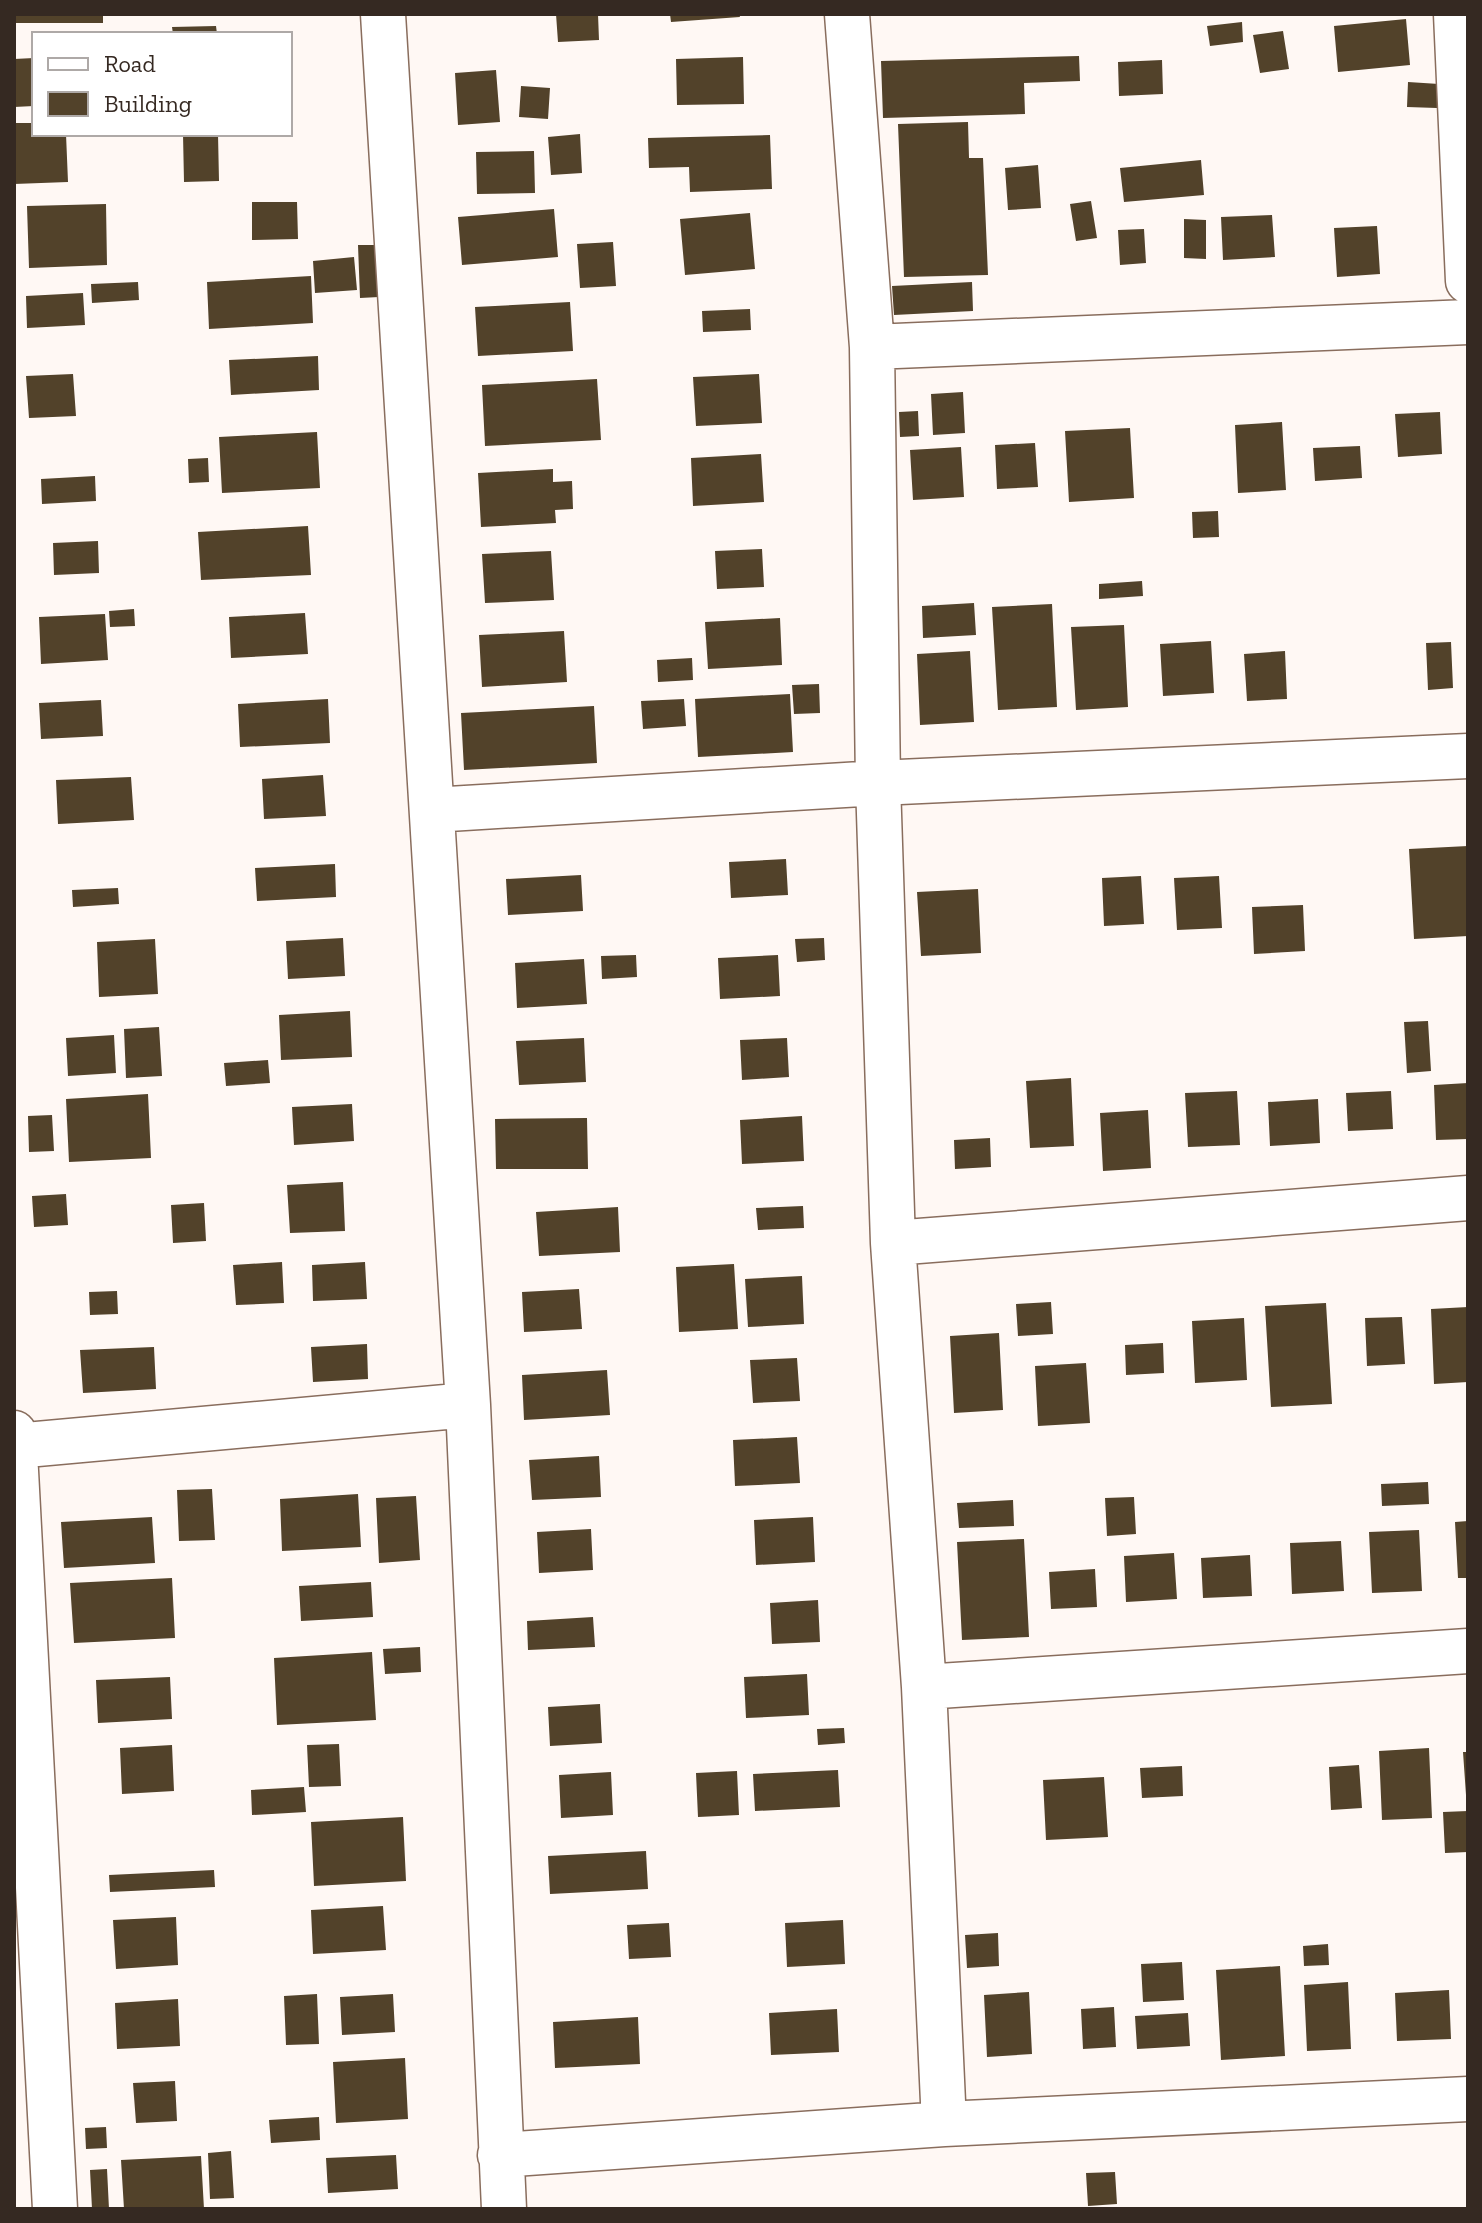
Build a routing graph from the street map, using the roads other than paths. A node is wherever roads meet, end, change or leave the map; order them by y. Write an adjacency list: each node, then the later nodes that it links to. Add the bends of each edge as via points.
1 (383, 14): 9 (street)
2 (847, 14): 6 (street)
3 (1456, 14): 4 (street)
4 (1468, 281)
5 (1468, 322): 6 (street)
6 (872, 347): 8 (street)
7 (1468, 756): 8 (street)
8 (878, 783): 9 (street); 11 (street)
9 (432, 810): 12 (street)
10 (1468, 1198): 11 (street)
11 (893, 1243): 16 (street)
12 (468, 1405): 14 (street); 19 (street)
13 (14, 1433): 14 (street)
14 (15, 1446): 20 (street)
15 (1468, 1651): 16 (street)
16 (924, 1687): 18 (street)
17 (1468, 2099): 18 (street)
18 (944, 2124): 19 (street)
19 (500, 2155): 21 (street)
20 (55, 2209)
21 (504, 2209)

